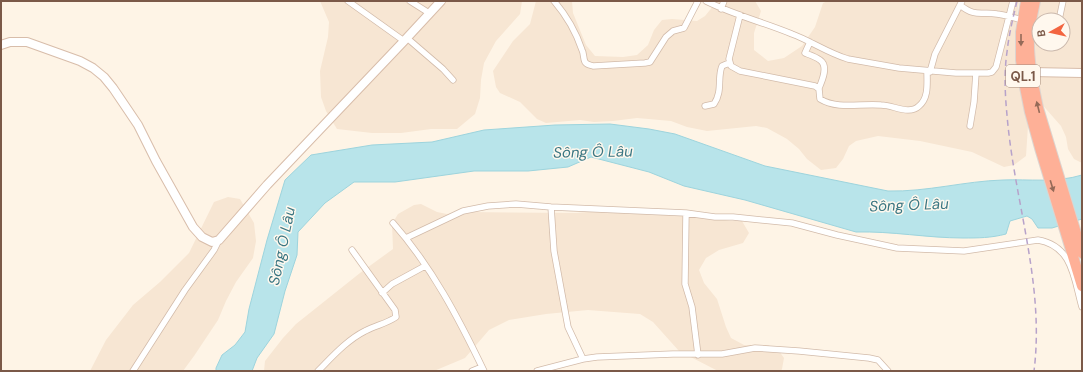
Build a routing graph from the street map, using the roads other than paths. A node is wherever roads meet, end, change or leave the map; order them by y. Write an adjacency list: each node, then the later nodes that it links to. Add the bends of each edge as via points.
1 (348, 1): 19 (street)
2 (410, 1): 15 (street)
3 (441, 1): 15 (main road)
4 (554, 1): 5 (street, via 567,17 585,61 593,66 650,62 666,37 684,28)
5 (698, 1)
6 (706, 1): 13 (street)
7 (724, 1): 13 (street)
8 (1013, 1): 17 (street)
9 (1026, 1): 18 (highway, QL.1)
10 (1035, 1): 24 (highway, QL.1, via 1029,34)
11 (1063, 1): 14 (street)
12 (961, 3): 17 (street, via 967,10 978,14); 23 (street, via 934,54)
13 (721, 9): 16 (street)
14 (1061, 12)
15 (429, 13): 19 (main road)
16 (740, 15): 20 (street); 22 (street)
17 (1008, 16): 18 (street); 25 (street, via 996,67 992,72)
18 (1022, 20): 31 (highway, QL.1, one-way to 31, via 1021,60 1025,86 1030,112)
19 (406, 40): 27 (street); 36 (main road, via 267,184)
20 (810, 42): 23 (street, via 848,59); 28 (street, via 805,53 821,60 824,66 823,78)
21 (1, 45): 36 (main road, via 27,42 80,61 104,77 138,126 193,227 208,241)
22 (729, 63): 28 (street, via 740,71); 29 (street, via 722,66 720,71 720,88 716,101)
23 (928, 71): 25 (street); 28 (street, via 925,99 913,110 879,104 833,103 820,99)
24 (1031, 72): 26 (main road); 31 (highway, QL.1, one-way to 24)
25 (976, 73): 30 (street)
26 (1082, 73)
27 (453, 80)
28 (818, 88)
29 (705, 106)
30 (970, 126)
31 (1045, 147): 37 (highway, QL.1)
32 (551, 207): 33 (street); 35 (street, via 501,204 474,208); 44 (street, via 554,251 568,327)
33 (686, 213): 42 (street, via 792,223 897,248 964,251 1044,241 1066,256); 43 (street, via 685,284 692,306)
34 (393, 223): 35 (street)
35 (406, 238): 39 (street)
36 (219, 240): 46 (street)
37 (1078, 249): 40 (highway, QL.1)
38 (352, 250): 41 (street)
39 (425, 266): 41 (street, via 392,284); 45 (street, via 457,316)
40 (1082, 286)
41 (382, 293): 47 (street, via 396,317 359,334)
42 (1082, 307)
43 (698, 354): 44 (street, via 650,354); 50 (street, via 722,354 756,348 799,350 874,358)
44 (583, 359): 49 (street)
45 (483, 369): 48 (street)
46 (133, 371)
47 (318, 371)
48 (472, 371)
49 (537, 371)
50 (888, 371)

